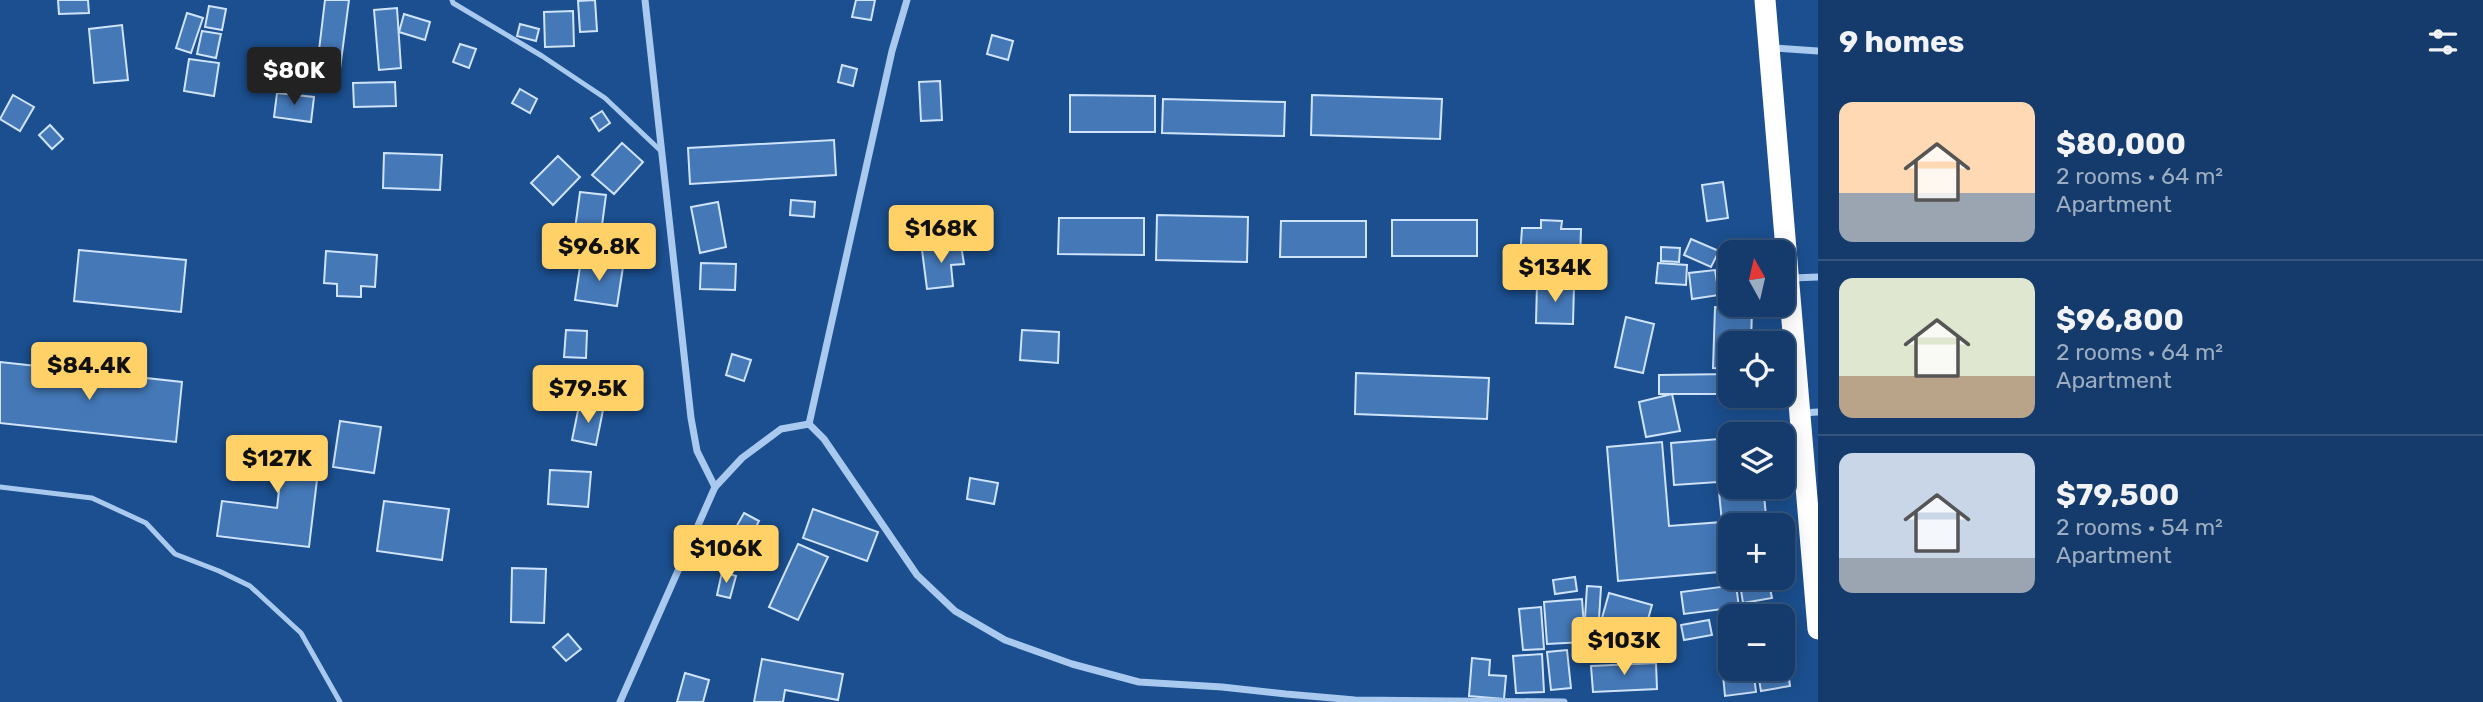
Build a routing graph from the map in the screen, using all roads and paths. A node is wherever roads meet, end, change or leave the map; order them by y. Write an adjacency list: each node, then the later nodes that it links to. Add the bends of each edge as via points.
1 (452, 0): 7 (lane, via 605,98)
2 (645, 0): 7 (street)
3 (907, 0): 13 (street)
4 (1765, 0): 5 (highway)
5 (1769, 47): 6 (street); 8 (highway)
6 (1818, 51)
7 (662, 152): 15 (street, via 691,418 697,450)
8 (1785, 240)
9 (1818, 277): 10 (street)
10 (1796, 278)
11 (1794, 317): 12 (highway)
12 (1809, 413): 16 (highway)
13 (809, 424): 15 (street, via 781,429 742,458); 17 (street, via 918,575 955,611 1005,640 1139,682)
14 (0, 487): 18 (lane, via 92,498 146,523 175,554 250,586 301,633)
15 (715, 487): 19 (street)
16 (1818, 629)
17 (1269, 692): 20 (street); 21 (street, via 1355,700)
18 (340, 702)
19 (620, 702)
20 (1269, 702)
21 (1564, 702)

